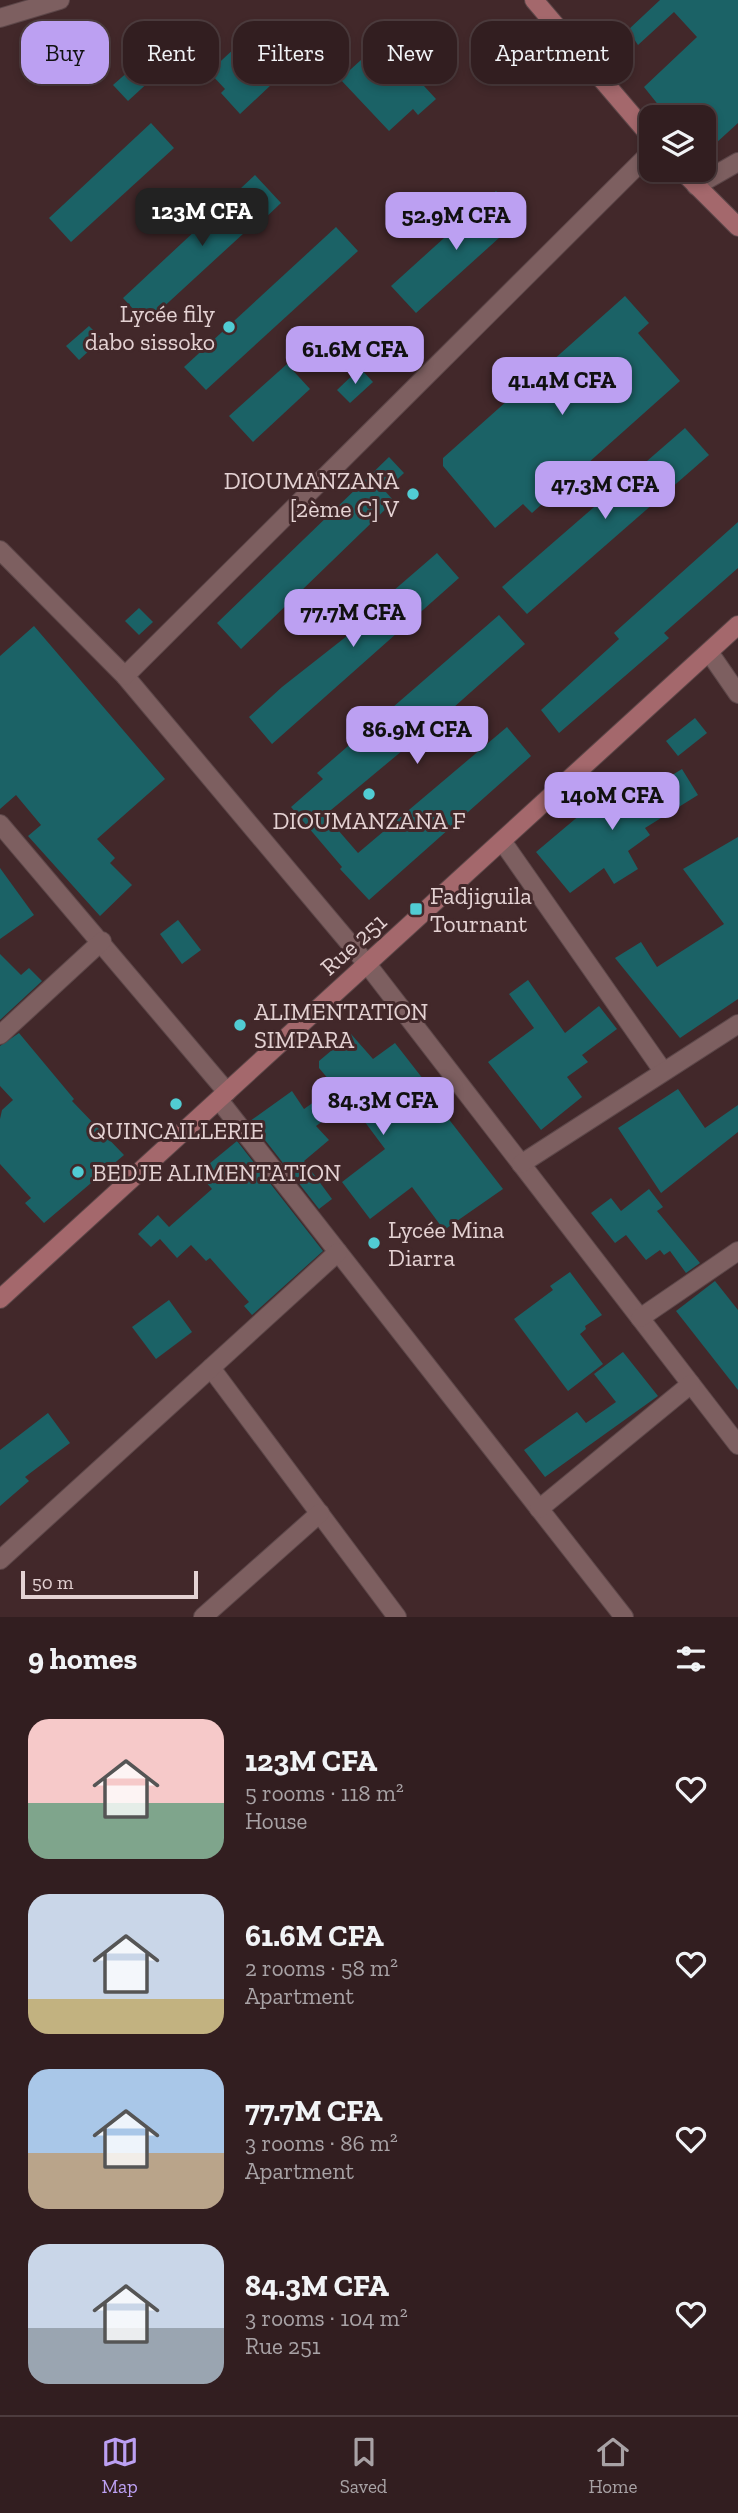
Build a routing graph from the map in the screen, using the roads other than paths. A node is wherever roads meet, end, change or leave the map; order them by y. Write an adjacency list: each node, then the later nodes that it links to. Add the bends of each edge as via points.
1 (60, 0): 3 (street)
2 (534, 0): 4 (main road)
3 (0, 18)
4 (639, 122)
5 (738, 162): 8 (street)
6 (639, 164): 13 (street)
7 (692, 182): 8 (main road)
8 (696, 186): 9 (main road)
9 (738, 228)
10 (0, 550): 13 (street)
11 (738, 625): 12 (main road, Rue 251)
12 (709, 652): 14 (street); 16 (main road, Rue 251)
13 (125, 676): 18 (street)
14 (738, 694)
15 (0, 824): 17 (street)
16 (502, 841): 18 (main road, Rue 251); 21 (street)
17 (102, 941): 20 (street); 22 (street)
18 (367, 964): 22 (main road, Rue 251); 23 (street)
19 (738, 1024): 21 (street)
20 (0, 1035)
21 (663, 1071): 23 (street)
22 (223, 1096): 25 (street); 26 (main road, Rue 251)
23 (521, 1164): 27 (street)
24 (738, 1251): 27 (street)
25 (338, 1252): 28 (street); 31 (street)
26 (0, 1300)
27 (640, 1318): 29 (street)
28 (211, 1368): 32 (street); 33 (street)
29 (691, 1384): 30 (street); 31 (street)
30 (738, 1445)
31 (539, 1509): 36 (street)
32 (320, 1513): 34 (street); 35 (street)
33 (0, 1560)
34 (203, 1617)
35 (397, 1617)
36 (624, 1617)

